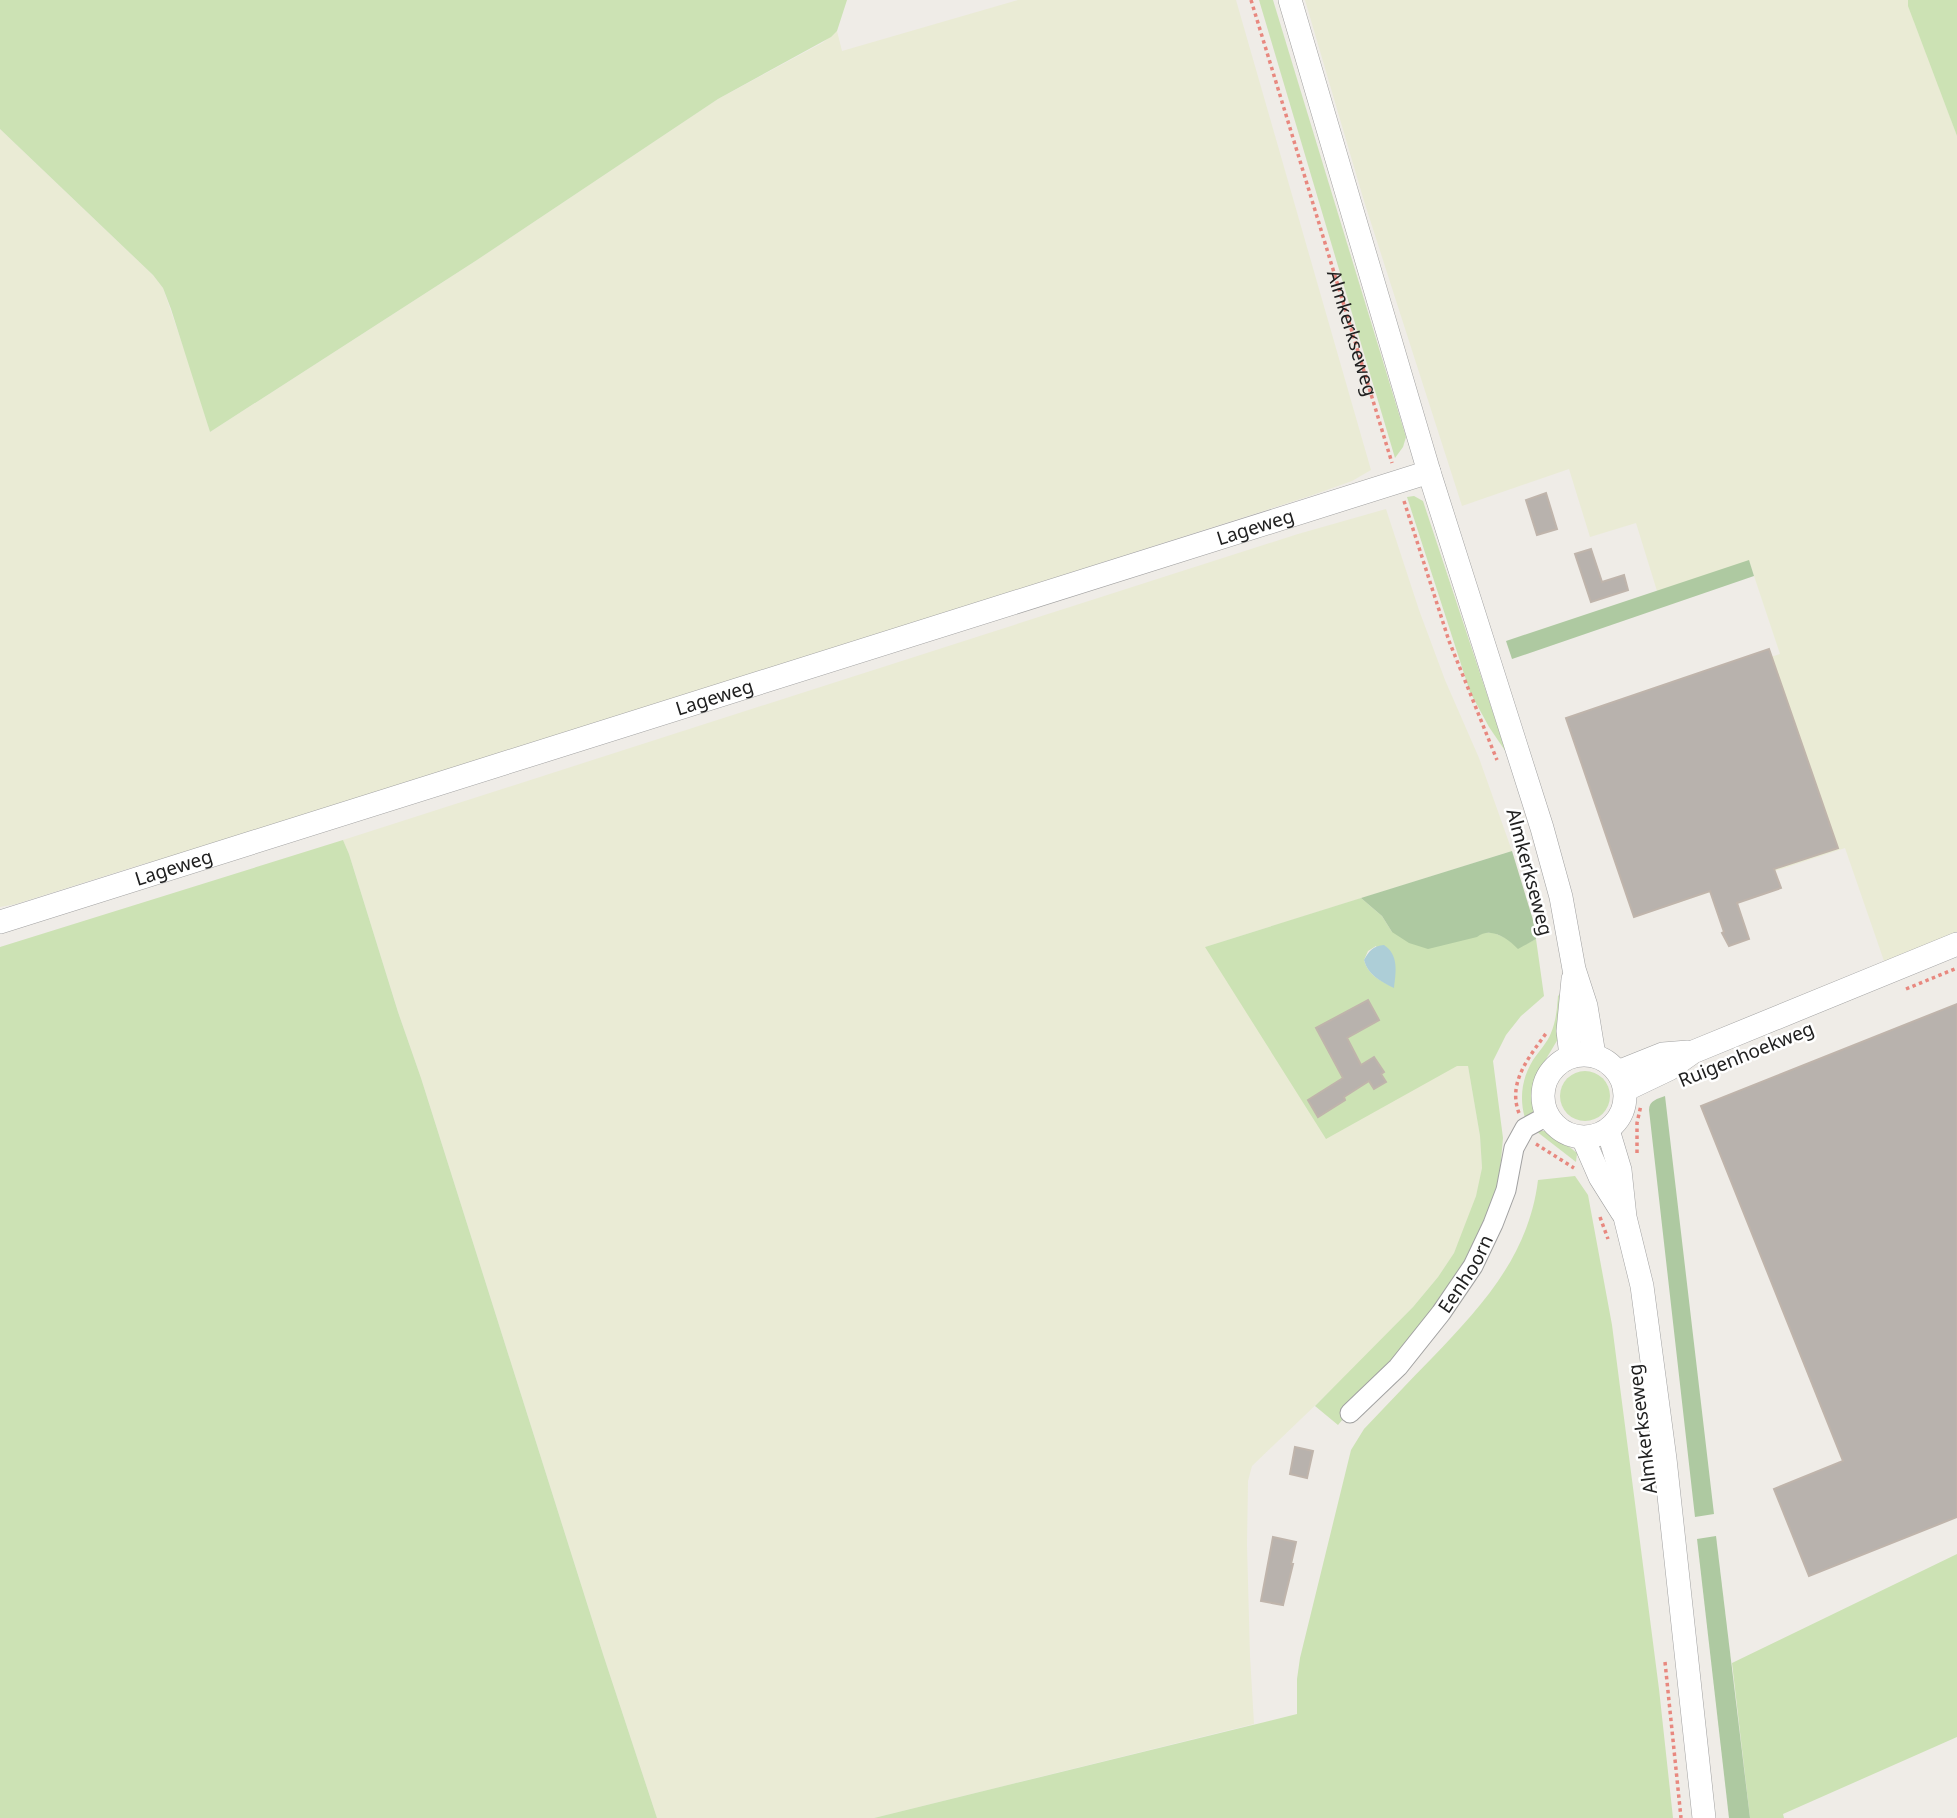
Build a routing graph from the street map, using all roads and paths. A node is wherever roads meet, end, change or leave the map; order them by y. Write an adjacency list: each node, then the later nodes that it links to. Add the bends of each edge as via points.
1 (1251, 0): 4 (path, Almkerkseweg)
2 (1290, 0): 3 (street, Almkerkseweg)
3 (1429, 472): 4 (street, Lageweg); 9 (street, Almkerkseweg, via 1542,828)
4 (1398, 481): 5 (path, Almkerkseweg, via 1449,641); 6 (street, Lageweg)
5 (1501, 771)
6 (0, 922)
7 (1957, 944): 14 (street, Ruigenhoekweg, via 1693,1052 1664,1054)
8 (1957, 968): 10 (path)
9 (1574, 969): 12 (street, Almkerkseweg); 13 (street, Almkerkseweg, via 1568,1031)
10 (1905, 989)
11 (1547, 1032): 16 (path, via 1517,1080 1516,1106)
12 (1594, 1055): 13 (street); 14 (street, via 1611,1064)
13 (1571, 1056): 15 (street, via 1548,1074 1542,1102)
14 (1629, 1088): 17 (street, via 1618,1119); 19 (path, via 1639,1110 1637,1155 1631,1165)
15 (1547, 1116): 16 (street); 18 (street, via 1562,1132)
16 (1525, 1128): 19 (path, via 1536,1144 1578,1170); 22 (street, Eenhoorn, via 1514,1148 1506,1191 1473,1266 1398,1367)
17 (1608, 1130): 18 (street); 19 (street, Almkerkseweg)
18 (1583, 1138): 19 (street, Almkerkseweg)
19 (1602, 1176): 25 (street, Almkerkseweg, via 1625,1217 1642,1286)
20 (1597, 1209): 21 (path)
21 (1610, 1244)
22 (1350, 1413)
23 (1665, 1660): 24 (path)
24 (1681, 1818)
25 (1704, 1818)

